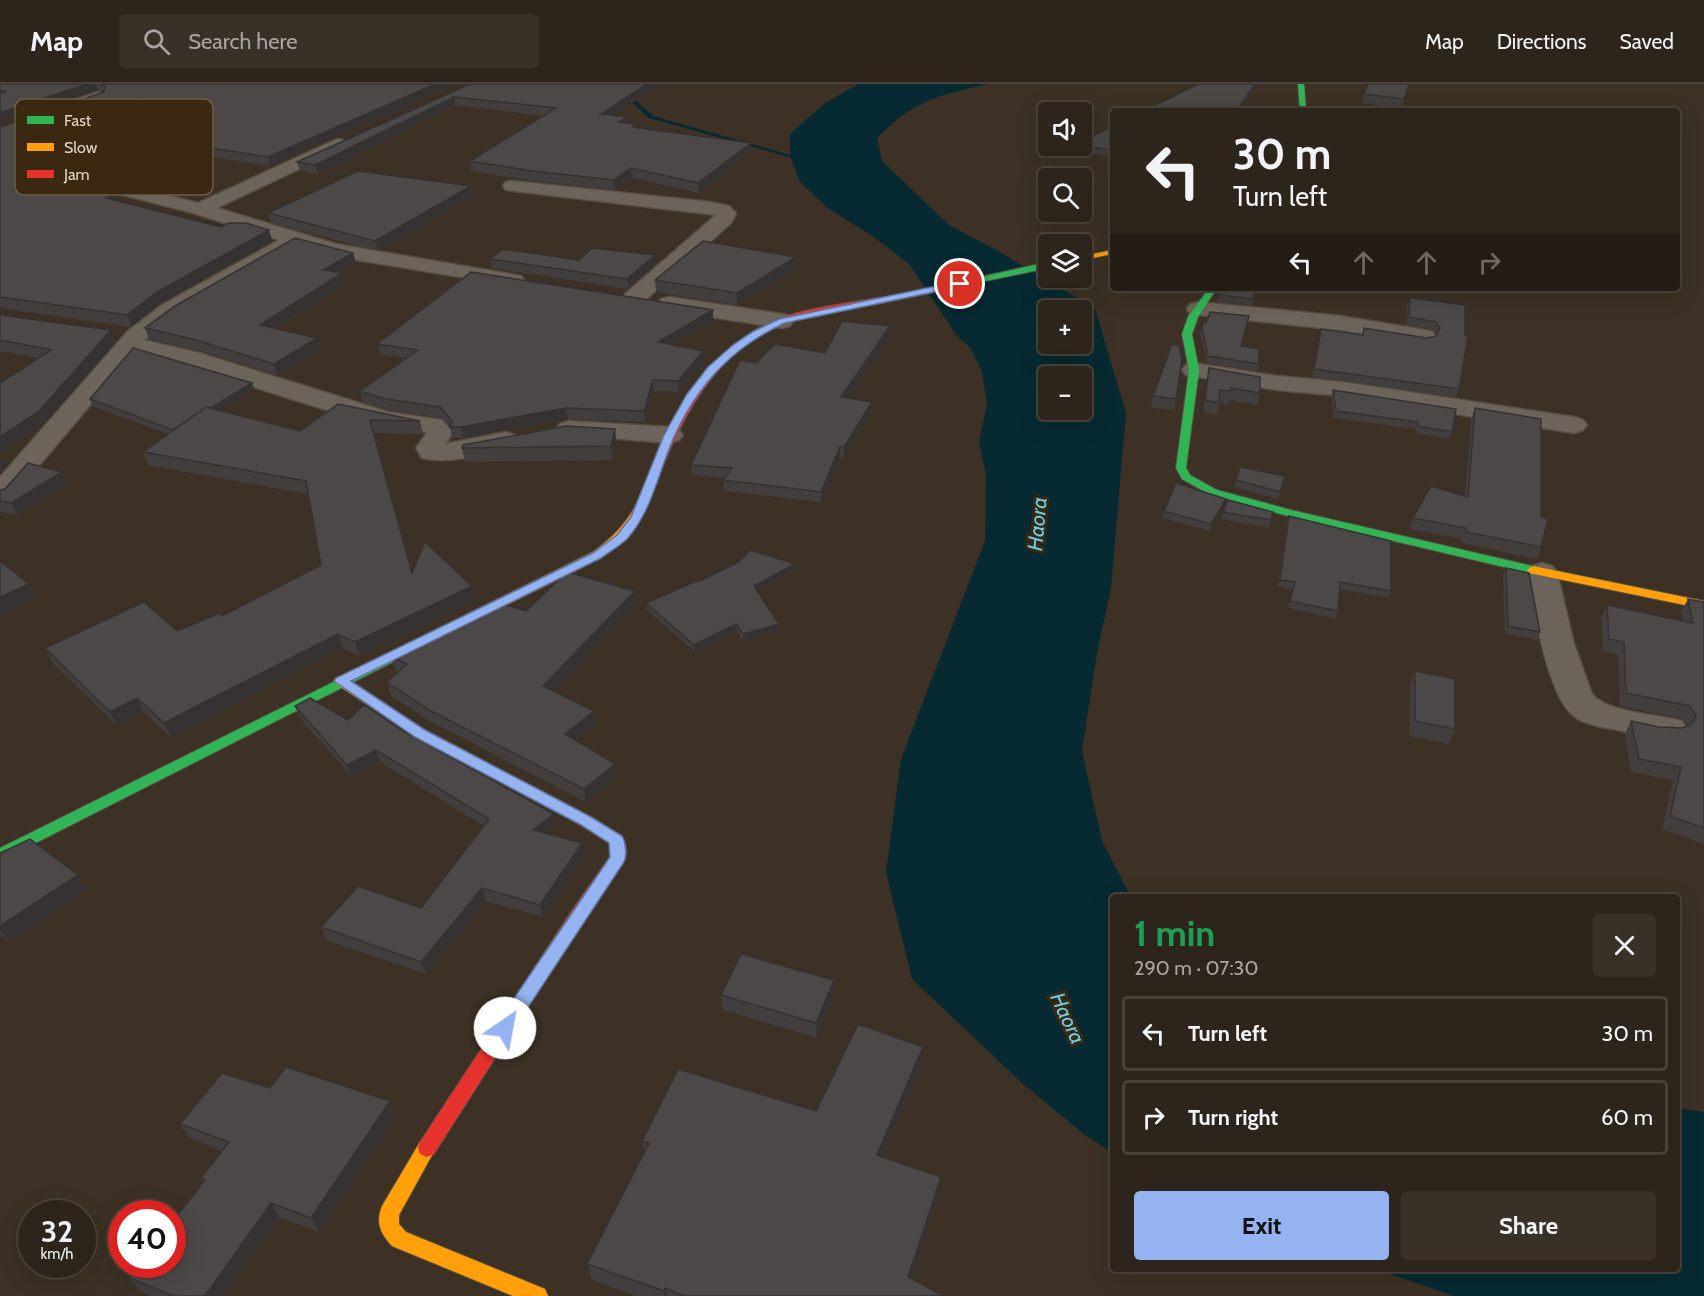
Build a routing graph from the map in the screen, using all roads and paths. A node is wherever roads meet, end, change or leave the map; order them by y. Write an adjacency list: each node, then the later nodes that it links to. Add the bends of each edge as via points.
1 (1301, 84): 4 (street)
2 (99, 97): 3 (street)
3 (93, 99)
4 (1303, 108)
5 (352, 138): 8 (street)
6 (512, 186): 16 (street, via 726,213 696,246)
7 (145, 195): 8 (street)
8 (200, 209): 9 (street)
9 (295, 239): 13 (street, via 365,257); 19 (street)
10 (1110, 253): 11 (street)
11 (1092, 256)
12 (1038, 267): 18 (street)
13 (538, 284)
14 (1211, 291): 17 (street)
15 (609, 295): 16 (street)
16 (633, 298): 18 (street)
17 (1198, 309): 20 (street, via 1340,323); 21 (street, via 1187,334)
18 (782, 321): 23 (street, via 736,347 711,369)
19 (126, 337): 23 (street, via 385,419 433,425 440,433 429,448 431,452 586,429); 24 (street)
20 (1425, 337)
21 (1194, 370): 22 (street); 25 (street, via 1181,468 1196,484 1288,513)
22 (1574, 426)
23 (670, 435): 27 (street, via 637,518 622,538 597,555)
24 (0, 494)
25 (1542, 572): 26 (street); 28 (street, via 1574,694 1586,708)
26 (1704, 605)
27 (341, 681): 29 (street); 30 (street, via 420,733 617,840 618,858 412,1171 389,1213 389,1228 399,1239)
28 (1670, 729)
29 (0, 855)
30 (538, 1296)

